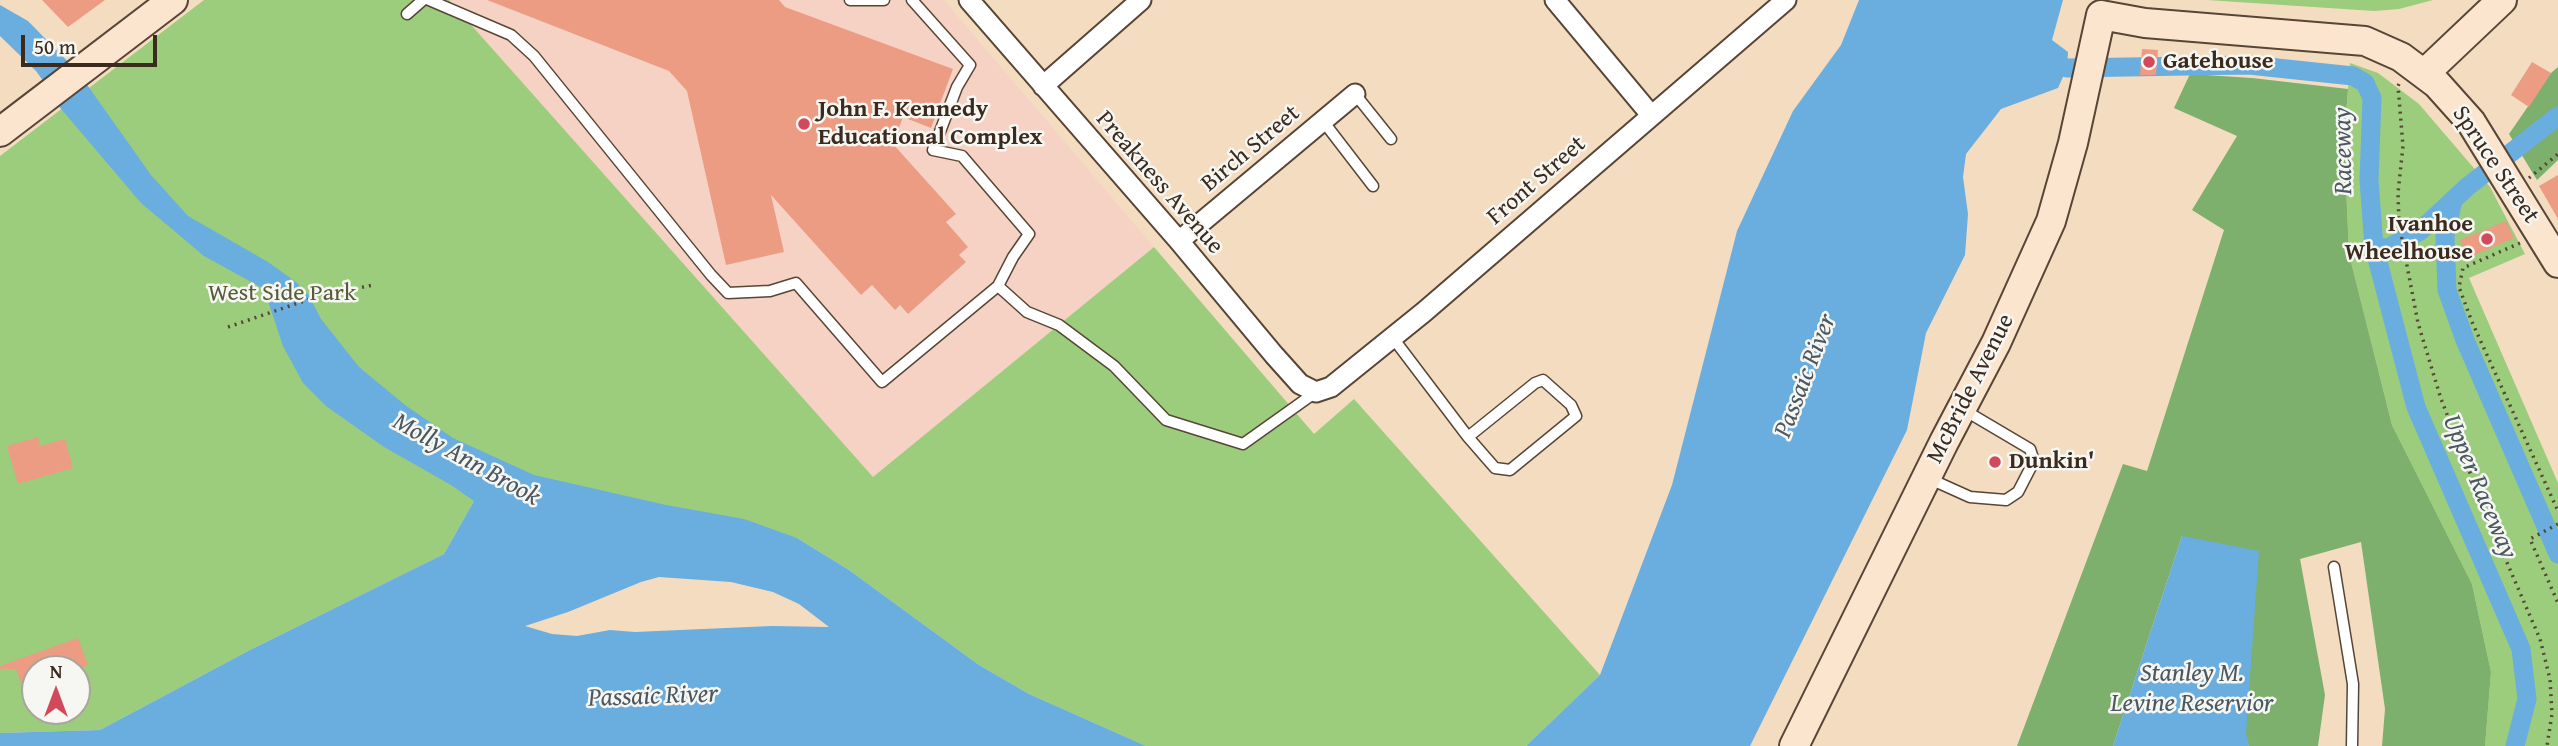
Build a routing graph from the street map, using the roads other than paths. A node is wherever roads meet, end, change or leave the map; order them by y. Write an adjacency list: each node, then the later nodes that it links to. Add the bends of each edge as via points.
1 (423, 0): 13 (lane)
2 (429, 0): 24 (lane, via 511,35 534,56 729,293 796,284 882,382)
3 (850, 0): 4 (lane)
4 (884, 0)
5 (912, 0): 24 (lane, via 970,65 933,150 962,156 1029,234)
6 (969, 0): 15 (street, Preakness Avenue)
7 (1141, 0): 15 (street)
8 (1555, 0): 17 (street)
9 (1786, 0): 17 (street, Front Street)
10 (2502, 0): 14 (main road)
11 (156, 5): 19 (main road)
12 (2093, 8): 14 (main road, Spruce Street, via 2145,23 2365,41); 27 (main road, McBride Avenue, via 2093,54 2051,221)
13 (407, 14)
14 (2419, 70): 23 (main road, Spruce Street, via 2471,122)
15 (1042, 86): 22 (street, Preakness Avenue)
16 (1355, 94): 18 (street, Birch Street); 20 (lane)
17 (1651, 115): 25 (street, Front Street)
18 (1323, 121): 21 (lane); 22 (street, Birch Street)
19 (0, 132)
20 (1391, 139)
21 (1373, 186)
22 (1179, 241): 26 (street, Preakness Avenue, via 1300,384)
23 (2558, 263)
24 (998, 286): 26 (lane, via 1027,312 1059,326 1114,366 1166,420 1243,444)
25 (1392, 338): 26 (street, Front Street, via 1331,387); 28 (lane)
26 (1316, 391)
27 (1962, 409): 29 (main road, McBride Avenue); 29 (lane, via 2030,449 2034,461 2024,482 2006,500 1970,497)
28 (1468, 437): 28 (lane, via 1495,468 1510,470 1576,416 1571,405 1543,380)
29 (1926, 478): 31 (main road, McBride Avenue)
30 (2334, 567): 32 (lane, via 2353,684)
31 (1794, 746)
32 (2352, 746)

